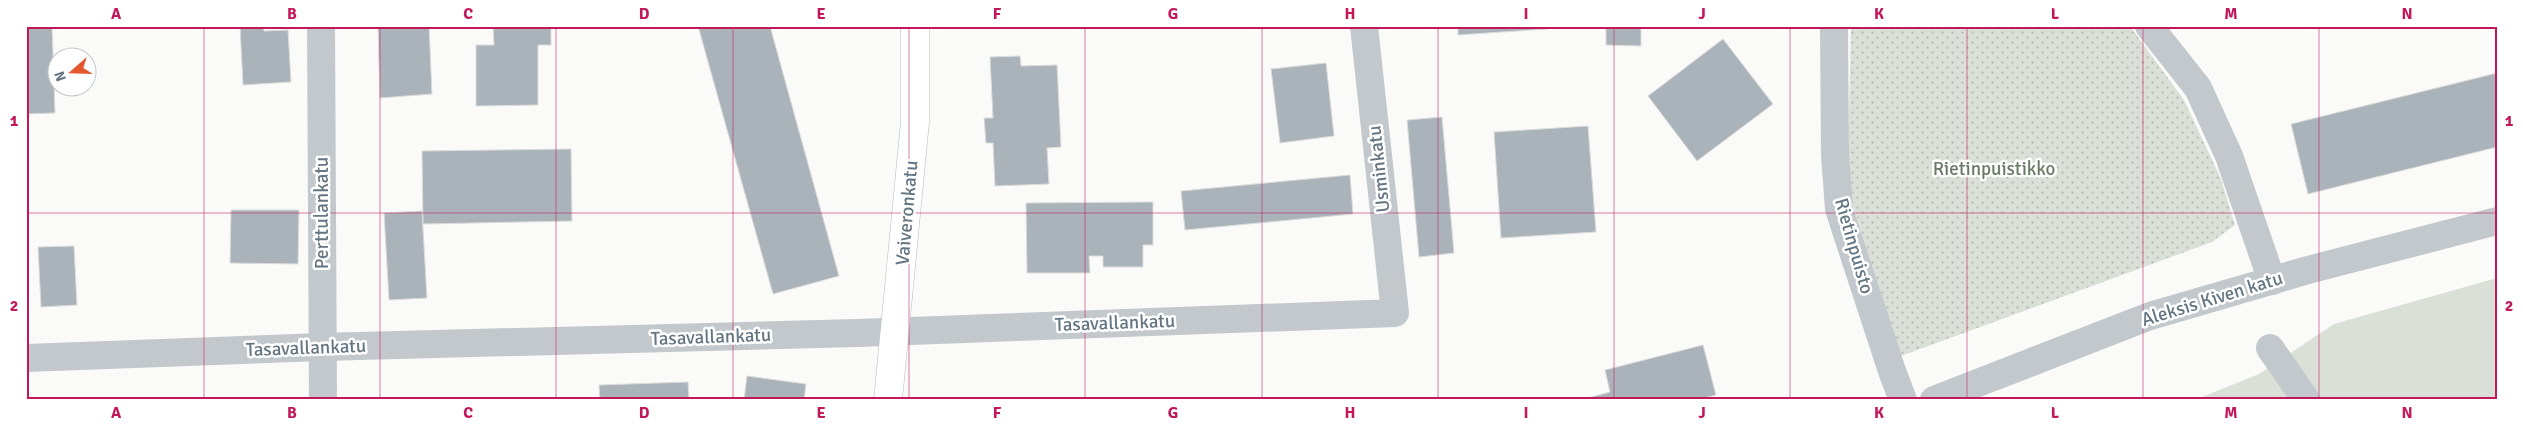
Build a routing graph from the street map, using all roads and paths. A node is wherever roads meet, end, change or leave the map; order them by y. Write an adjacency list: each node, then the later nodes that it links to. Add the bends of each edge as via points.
1 (321, 26): 10 (street, Perttulankatu)
2 (915, 26): 9 (main road, Vaiveronkatu, via 916,122)
3 (1364, 26): 8 (street, Usminkatu)
4 (1834, 26): 15 (street, Rietinpuisto, via 1839,209)
5 (2149, 26): 7 (street, via 2198,88 2229,156)
6 (2497, 220): 7 (street, Aleksis Kiven katu)
7 (2272, 281): 16 (street, Aleksis Kiven katu, via 2150,316)
8 (1395, 313): 9 (street, Tasavallankatu)
9 (895, 332): 10 (street, Tasavallankatu); 14 (main road, Vaiveronkatu)
10 (322, 347): 12 (street, Tasavallankatu); 13 (street, Perttulankatu)
11 (2270, 348): 17 (street)
12 (26, 358)
13 (323, 400)
14 (888, 400)
15 (1903, 400)
16 (1934, 400)
17 (2306, 400)

